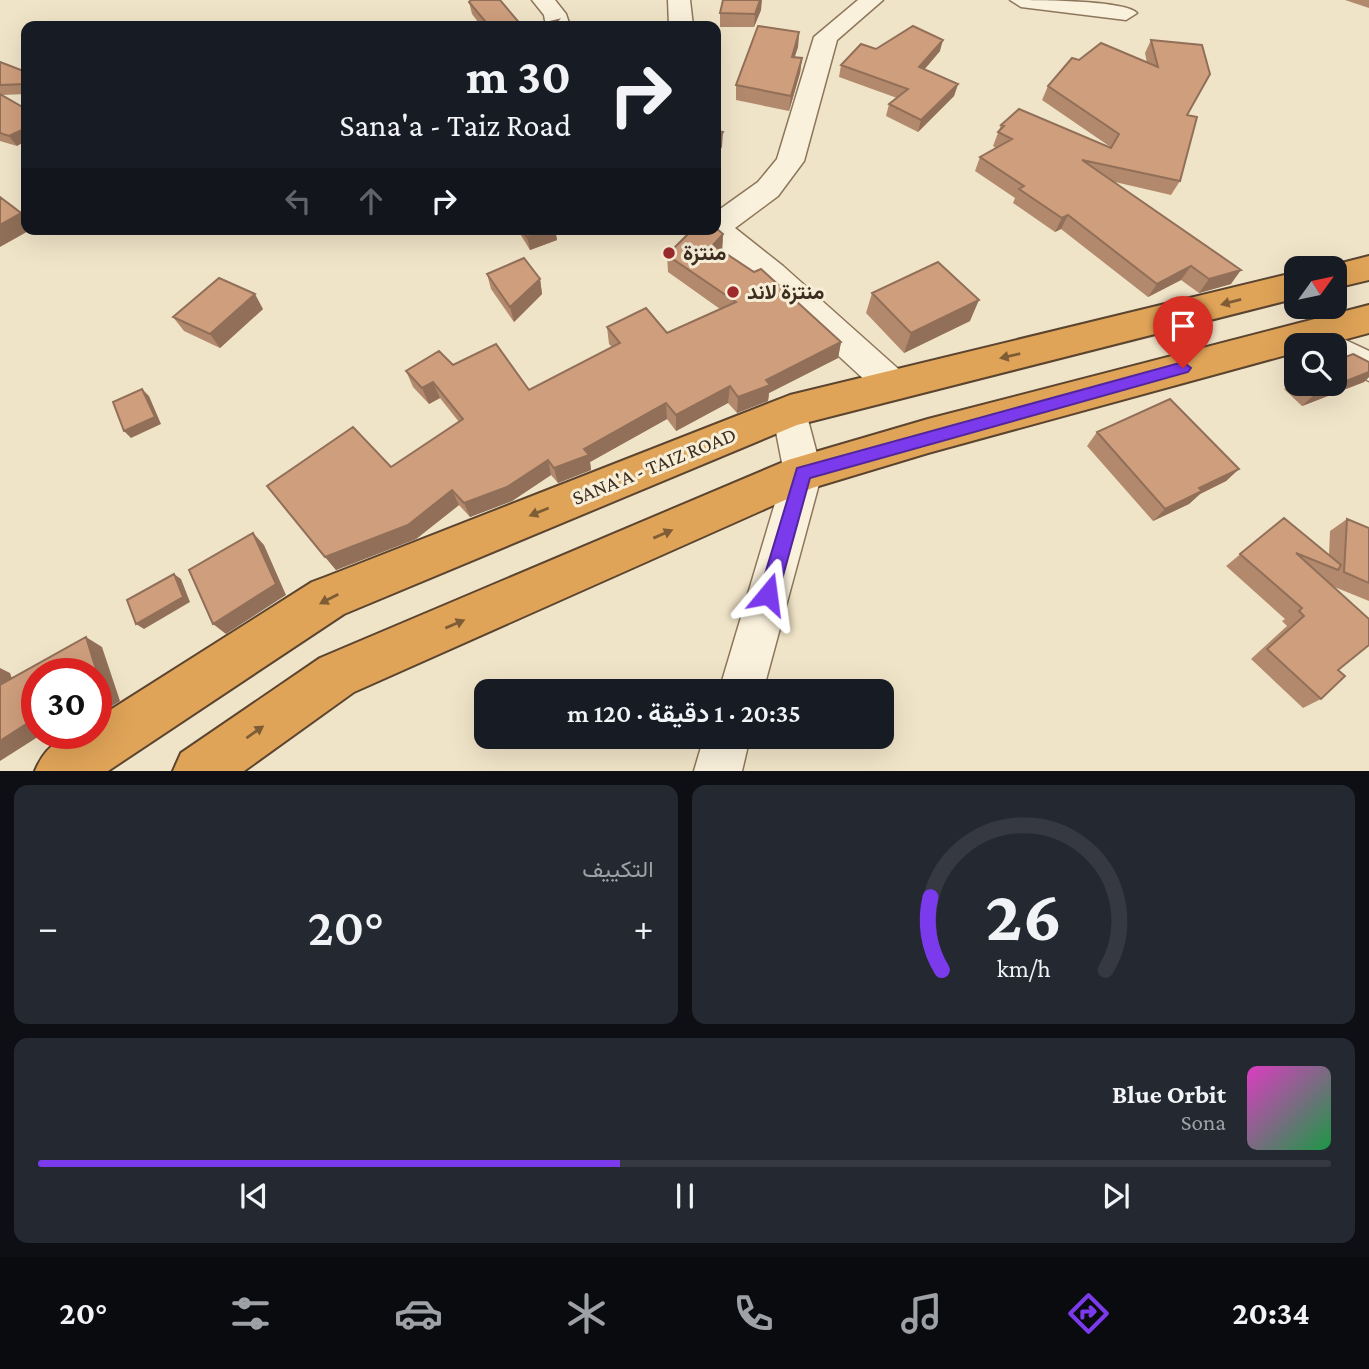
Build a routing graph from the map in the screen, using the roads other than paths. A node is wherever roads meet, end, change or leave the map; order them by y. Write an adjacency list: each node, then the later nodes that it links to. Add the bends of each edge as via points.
1 (543, 0): 6 (street)
2 (680, 0): 7 (street)
3 (872, 0): 8 (street, via 825,37 790,161 768,189)
4 (1021, 0): 5 (street)
5 (1126, 13)
6 (557, 21)
7 (681, 21)
8 (721, 224)
9 (721, 232): 19 (street)
10 (1369, 268): 11 (highway)
11 (1348, 273)
12 (1283, 288): 14 (highway); 19 (highway, SANA'A - TAIZ ROAD, one-way to 19)
13 (1369, 319): 15 (highway)
14 (1318, 333)
15 (1342, 333)
16 (1284, 352): 21 (highway)
17 (1347, 354): 18 (street)
18 (1369, 367)
19 (892, 384): 20 (highway, SANA'A - TAIZ ROAD)
20 (790, 411): 21 (street); 24 (highway, SANA'A - TAIZ ROAD, one-way to 24, via 328,598)
21 (803, 473): 22 (street); 25 (highway, one-way to 21, via 337,675)
22 (744, 679)
23 (724, 749): 26 (street)
24 (61, 771)
25 (199, 771)
26 (718, 771)

